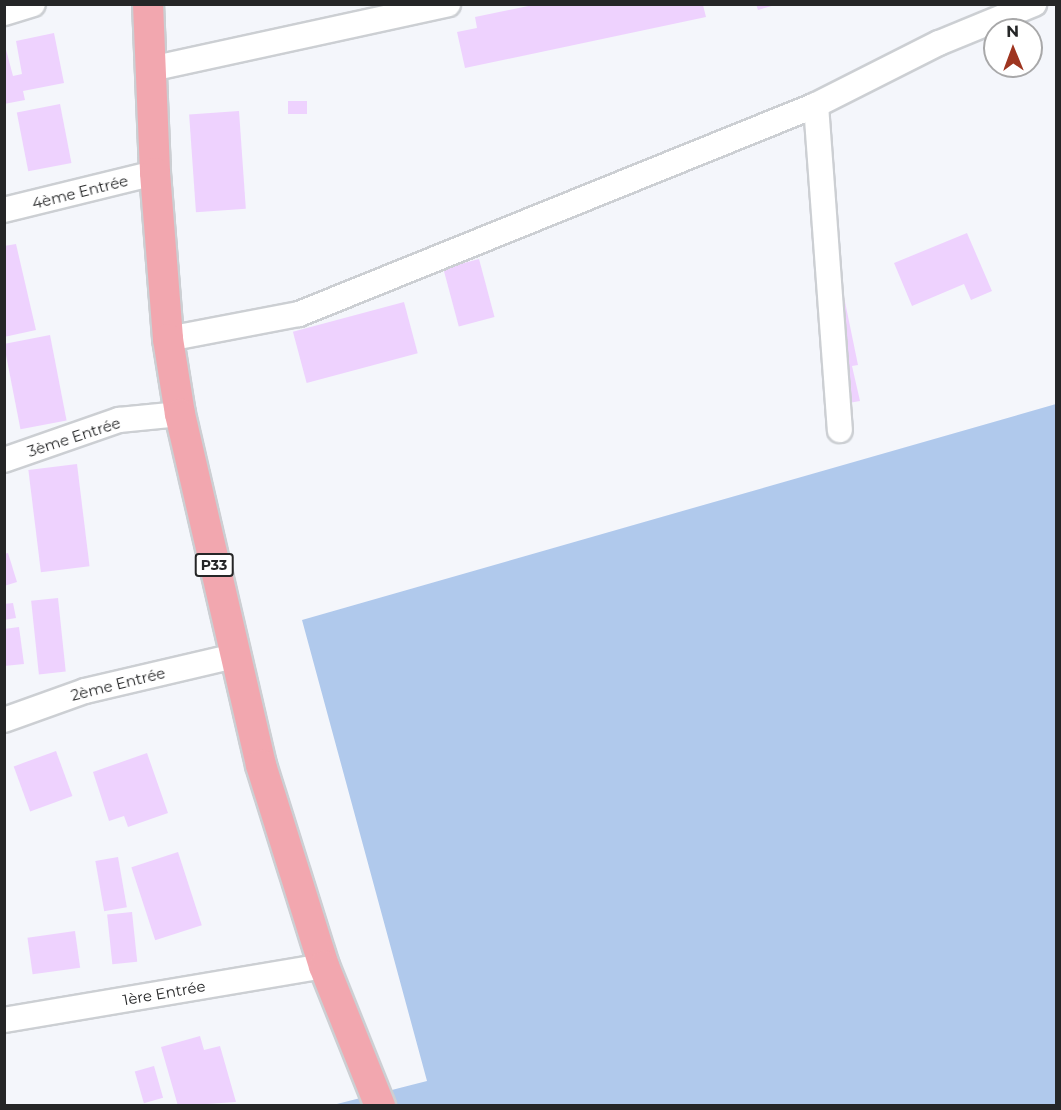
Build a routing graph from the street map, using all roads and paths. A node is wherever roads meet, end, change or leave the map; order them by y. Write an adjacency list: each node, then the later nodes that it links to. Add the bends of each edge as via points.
1 (33, 4): 5 (street)
2 (148, 4): 6 (main road, P33)
3 (448, 4): 6 (street)
4 (1034, 4): 7 (street, via 939,43)
5 (4, 13)
6 (150, 69): 8 (main road, P33)
7 (816, 105): 10 (street, via 299,314); 12 (street)
8 (155, 173): 9 (street, 4ème Entrée); 10 (main road, P33)
9 (4, 210)
10 (168, 339): 11 (main road, P33)
11 (180, 414): 13 (street, 3ème Entrée, via 119,420); 14 (main road, P33)
12 (840, 430)
13 (4, 460)
14 (234, 656): 15 (street, 2ème Entrée, via 85,691); 16 (main road, P33, via 261,765)
15 (4, 720)
16 (324, 966): 17 (street, 1ère Entrée); 18 (main road, P33)
17 (4, 1020)
18 (380, 1106)

